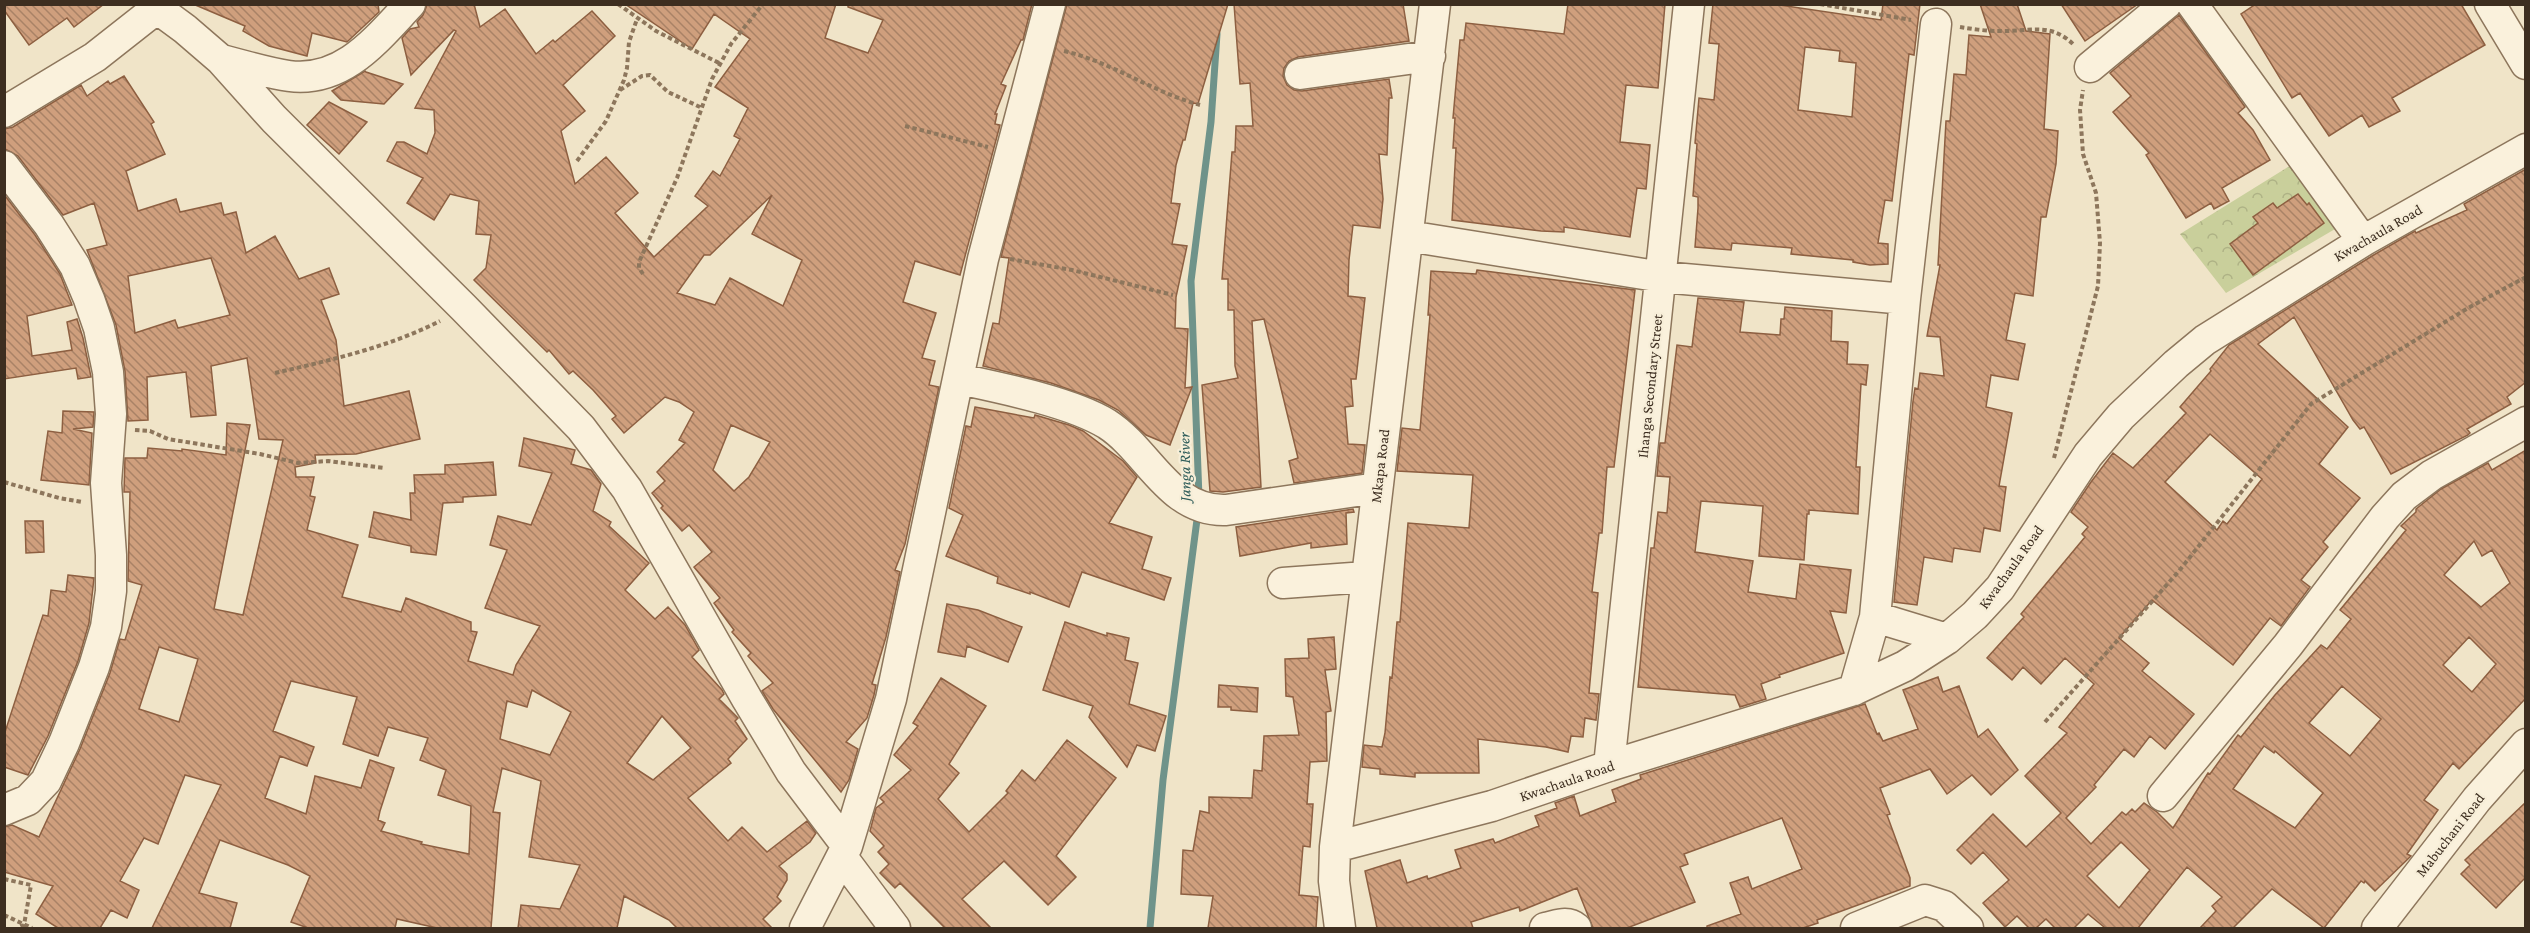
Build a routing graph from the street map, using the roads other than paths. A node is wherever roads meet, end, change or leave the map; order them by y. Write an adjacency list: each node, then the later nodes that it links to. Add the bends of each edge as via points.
1 (410, 4): 15 (street, via 350,62 333,72)
2 (1050, 4): 24 (street, via 985,249)
3 (1435, 4): 10 (street, Mkapa Road)
4 (1689, 4): 22 (street, Ihanga Secondary Street)
5 (2166, 4): 13 (street)
6 (2192, 4): 21 (street)
7 (2490, 4): 12 (street)
8 (153, 7): 11 (street); 16 (street, via 95,57)
9 (1936, 24): 23 (street)
10 (1430, 56): 14 (street); 20 (street, Mkapa Road)
11 (221, 60): 15 (street); 17 (street)
12 (2526, 64)
13 (2090, 67)
14 (1300, 74)
15 (288, 76): 17 (street)
16 (4, 112)
17 (274, 119): 37 (street, via 581,428 627,489 753,709)
18 (2526, 149): 21 (street, Kwachaula Road)
19 (4, 166): 35 (street, via 75,266 99,328 108,372 110,429 106,483 111,555 105,627 64,743 46,781 28,800)
20 (1408, 236): 22 (street); 26 (street, Mkapa Road)
21 (2363, 241): 30 (street, Kwachaula Road, via 2205,340 2121,416 2088,455 2000,588)
22 (1662, 277): 23 (street); 33 (street, Ihanga Secondary Street)
23 (1905, 299): 29 (street)
24 (959, 379): 26 (street, via 1046,401 1108,425 1166,483 1196,504 1226,510); 37 (street, via 891,699)
25 (2526, 422): 34 (street, via 2432,475 2404,496)
26 (1377, 488): 27 (street, Mkapa Road)
27 (1366, 577): 28 (street); 36 (street, Mkapa Road)
28 (1283, 583)
29 (1875, 617): 30 (street); 31 (street)
30 (1947, 639): 31 (street, Kwachaula Road, via 1905,666)
31 (1854, 690): 33 (street, Kwachaula Road)
32 (2526, 744): 45 (street, Mabuchani Road, via 2477,799)
33 (1609, 766): 36 (street, Kwachaula Road, via 1492,806)
34 (2163, 796)
35 (4, 810)
36 (1335, 847): 40 (street, Mkapa Road, via 1334,881)
37 (844, 851): 38 (street); 39 (street)
38 (805, 928)
39 (895, 928)
40 (1340, 928)
41 (1545, 928): 42 (street, via 1562,924)
42 (1576, 928)
43 (1856, 928): 44 (street, via 1924,900 1944,906)
44 (1968, 928)
45 (2377, 928)

